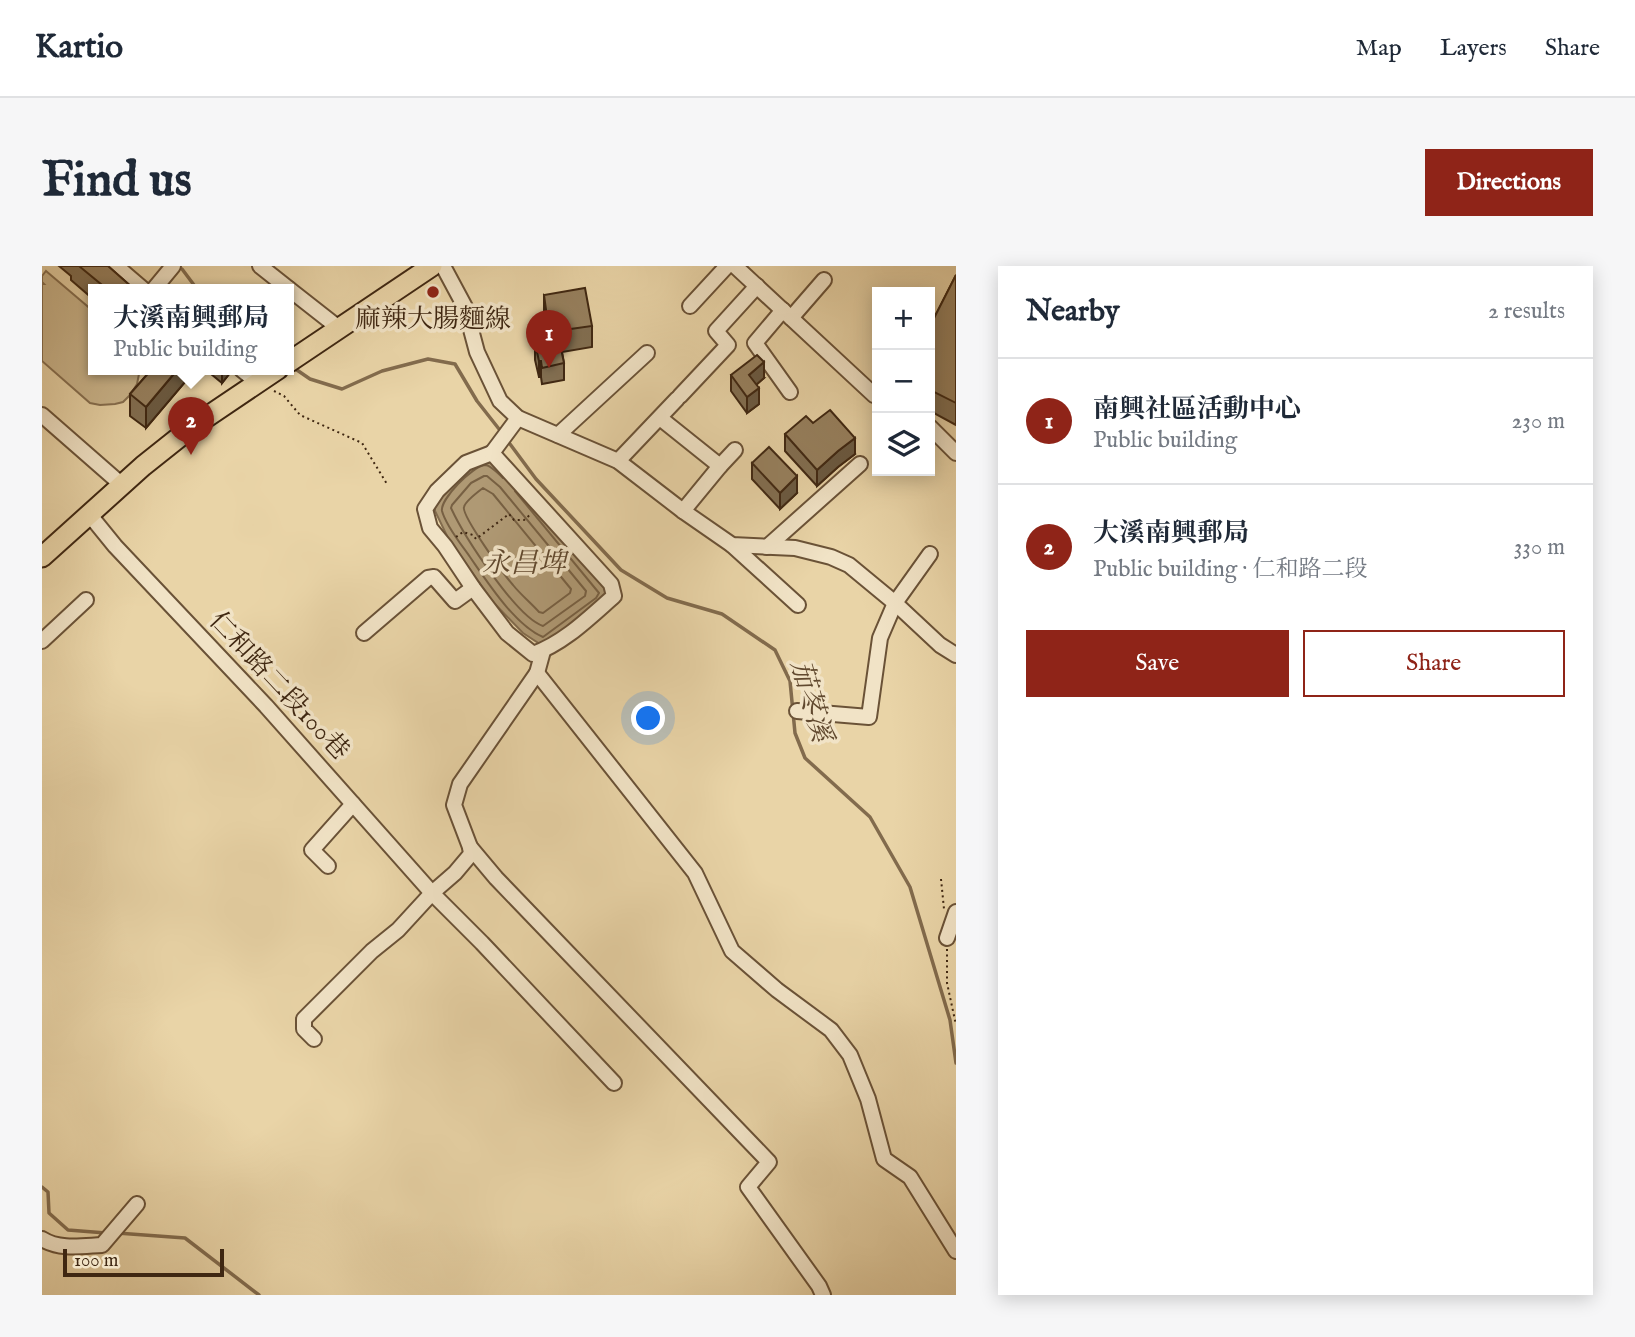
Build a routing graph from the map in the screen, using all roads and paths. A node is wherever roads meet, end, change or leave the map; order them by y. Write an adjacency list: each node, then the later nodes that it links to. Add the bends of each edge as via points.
1 (116, 266): 12 (street)
2 (173, 266): 13 (street)
3 (260, 266): 14 (street)
4 (408, 266): 15 (main road)
5 (432, 266): 15 (main road)
6 (443, 266): 30 (street, via 465,307 477,352 500,401)
7 (727, 266): 17 (street)
8 (735, 266): 11 (street)
9 (760, 266): 11 (street)
10 (824, 281): 18 (street)
11 (753, 282): 18 (street); 31 (street, via 716,331 728,345)
12 (137, 284)
13 (158, 284)
14 (283, 284)
15 (394, 291): 19 (main road)
16 (294, 293): 19 (street)
17 (690, 306)
18 (787, 314): 26 (street, via 755,343); 27 (street)
19 (340, 329): 21 (main road)
20 (647, 353): 33 (street)
21 (294, 359)
22 (248, 375): 24 (street)
23 (268, 375): 24 (main road)
24 (257, 382): 28 (path); 41 (main road, via 192,427)
25 (285, 392): 28 (path)
26 (790, 392)
27 (872, 393)
28 (281, 394): 40 (path, via 300,415 362,443)
29 (42, 415): 41 (street)
30 (518, 418): 33 (street); 35 (street)
31 (660, 418): 37 (street); 39 (street)
32 (935, 432): 36 (street)
33 (558, 435): 37 (street)
34 (735, 450): 39 (street)
35 (492, 453): 42 (street); 46 (street, via 466,463 436,491 425,509 430,528)
36 (956, 453)
37 (618, 461): 43 (street)
38 (860, 464): 47 (street)
39 (720, 466): 43 (street)
40 (387, 484)
41 (122, 485): 44 (main road)
42 (541, 507): 46 (path, via 524,520 514,520 509,514 477,540 463,532); 56 (street, via 611,584 614,596)
43 (682, 511): 45 (street)
44 (89, 514): 49 (main road); 60 (street, 仁和路二段100巷)
45 (732, 545): 47 (street); 53 (street)
46 (445, 546): 50 (street)
47 (767, 547): 52 (street, via 831,557 849,565)
48 (930, 554): 52 (street)
49 (42, 556)
50 (472, 588): 54 (street, via 455,601 433,577 428,578); 56 (street, via 507,633 533,654)
51 (86, 600): 55 (street)
52 (895, 603): 57 (street); 59 (street, via 880,638 869,717)
53 (798, 605)
54 (364, 633)
55 (42, 642)
56 (543, 651): 58 (street)
57 (956, 654)
58 (537, 673): 61 (street, via 460,784 454,804); 72 (street, via 695,873 732,951 831,1030 850,1055 884,1158 910,1177)
59 (797, 711)
60 (353, 803): 62 (street, via 313,850); 64 (street, 仁和路二段100巷)
61 (470, 847): 64 (street, via 464,863); 73 (street, via 769,1162 748,1187)
62 (328, 866)
63 (941, 879): 65 (path)
64 (432, 893): 68 (street, via 304,1019 304,1029); 69 (street, 仁和路二段100巷)
65 (950, 913): 66 (street)
66 (947, 938): 67 (path, via 947,983)
67 (956, 1025)
68 (314, 1039)
69 (614, 1083)
70 (137, 1204): 71 (street, via 102,1245 66,1246)
71 (42, 1239)
72 (956, 1251)
73 (823, 1295)

